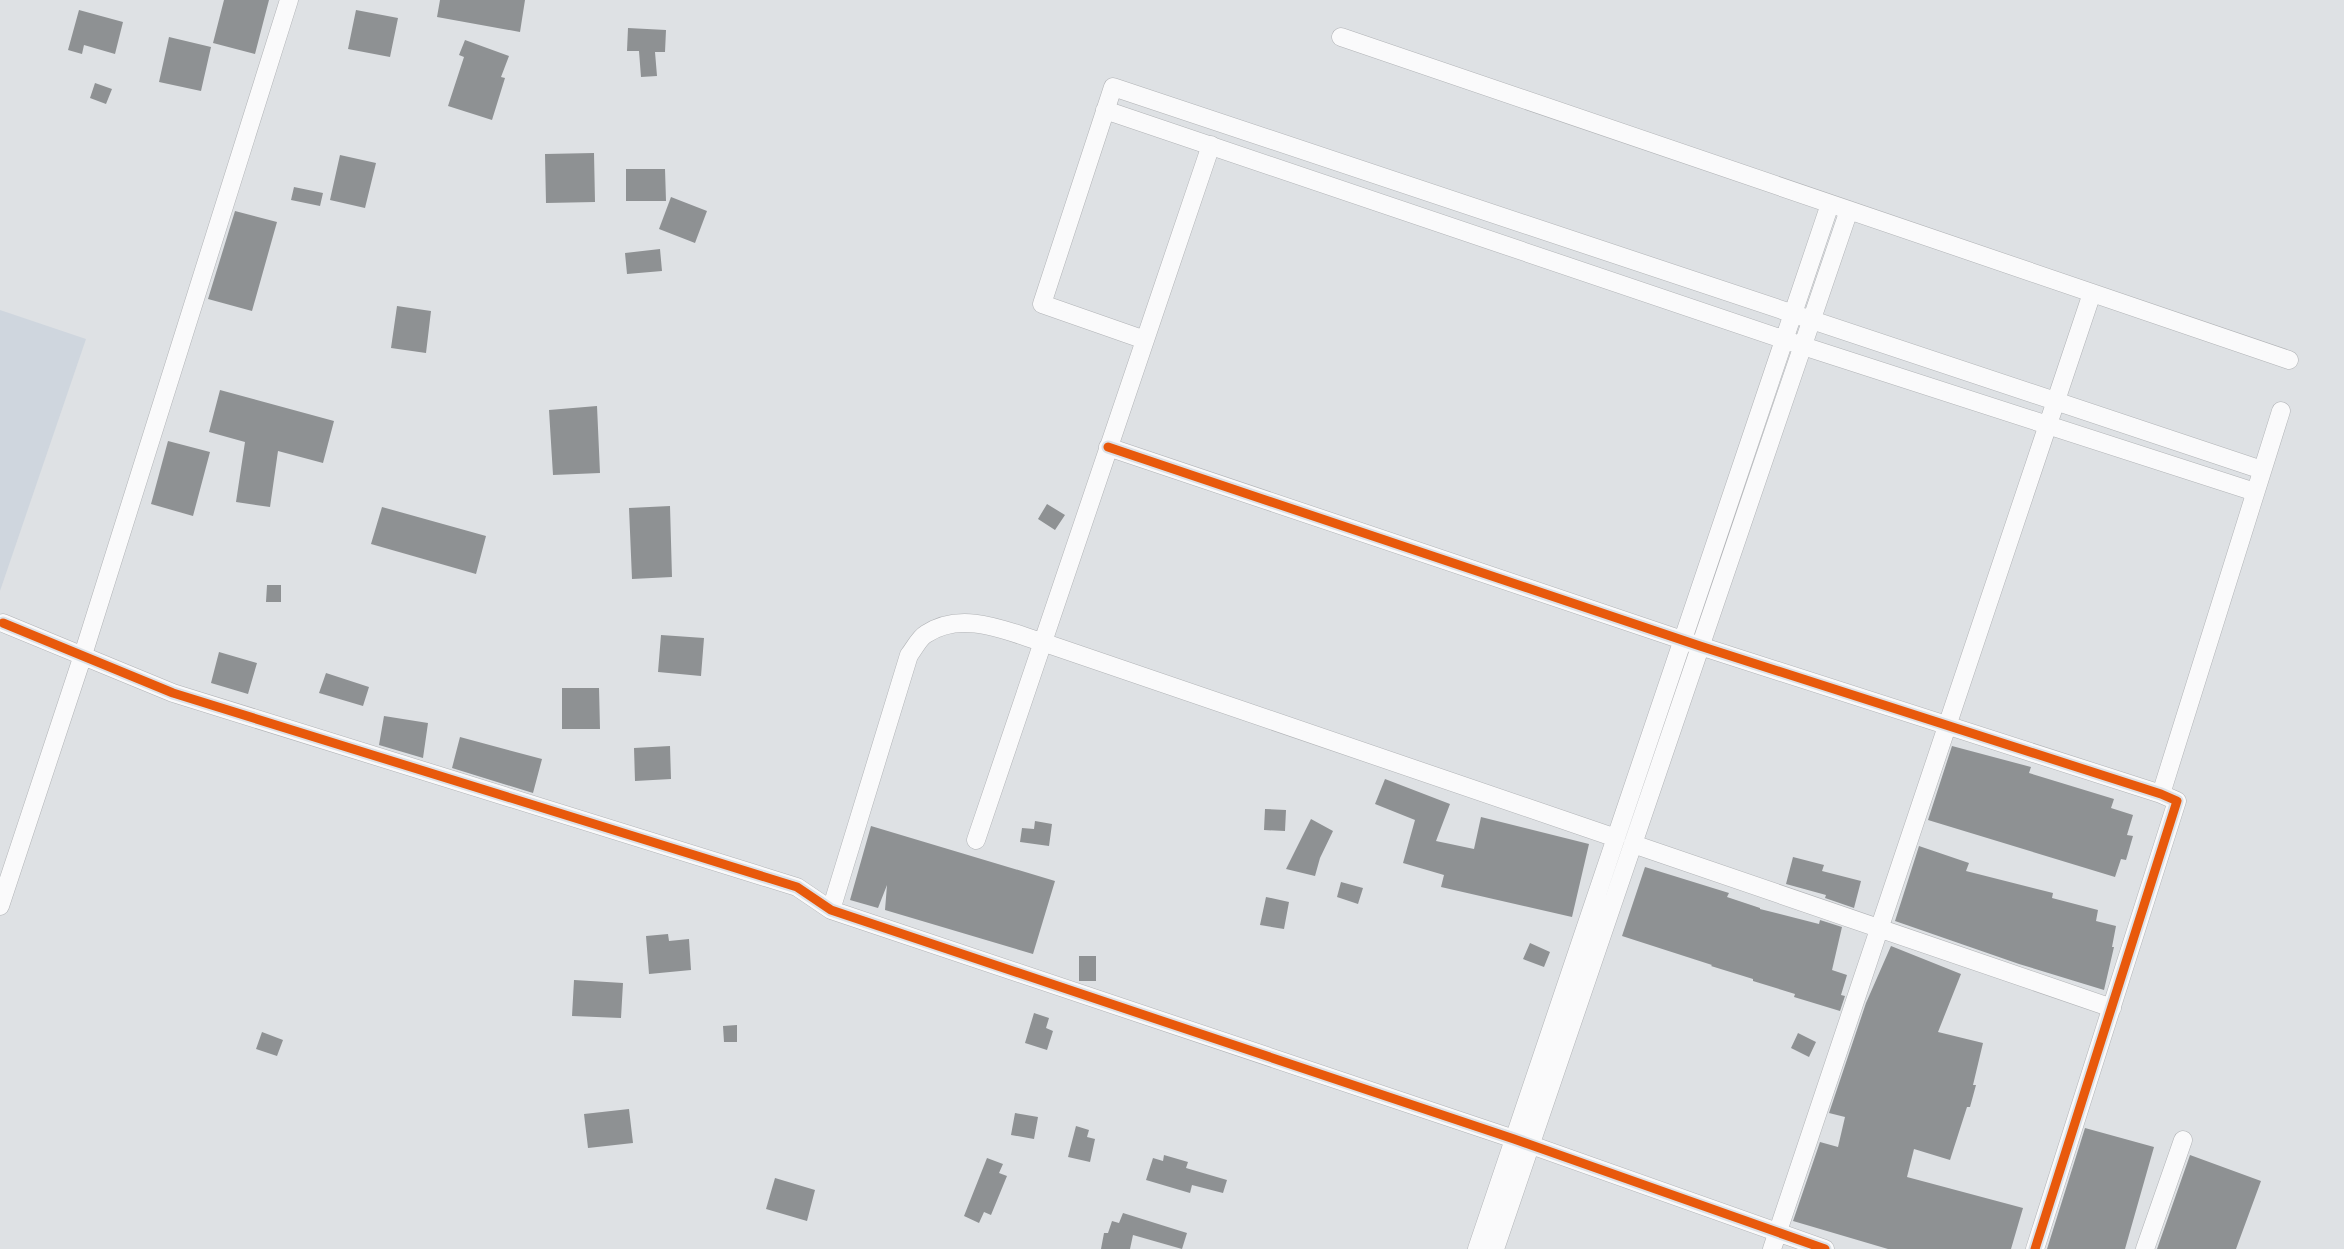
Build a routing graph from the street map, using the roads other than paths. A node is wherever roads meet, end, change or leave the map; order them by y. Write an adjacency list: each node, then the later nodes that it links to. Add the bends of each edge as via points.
1 (289, 0): 24 (street)
2 (1342, 37): 5 (street)
3 (1105, 110): 4 (street); 8 (street, via 1113,87); 10 (street, via 1042,304)
4 (1211, 145): 10 (street); 11 (street)
5 (1830, 204): 6 (street); 8 (street)
6 (1849, 210): 7 (street); 9 (street)
7 (2092, 293): 13 (street); 14 (street)
8 (1793, 314): 9 (street); 11 (street)
9 (1812, 320): 12 (street); 14 (street)
10 (1144, 340): 17 (street)
11 (1784, 340): 12 (street); 21 (street)
12 (1803, 346): 16 (street); 23 (street)
13 (2289, 360)
14 (2056, 401): 16 (street); 18 (street)
15 (2281, 411): 18 (street)
16 (2048, 425): 19 (street); 25 (street)
17 (1108, 447): 21 (street); 22 (street)
18 (2262, 470): 19 (street)
19 (2255, 492): 26 (street)
20 (1, 626): 24 (street)
21 (1682, 640): 23 (street); 28 (street)
22 (1042, 642): 27 (street); 28 (street); 30 (street, via 977,622 946,625 924,634 909,655)
23 (1700, 646): 25 (street); 28 (street)
24 (82, 657): 29 (street); 30 (street, via 173,693 797,887)
25 (1947, 726): 26 (street); 31 (street)
26 (2161, 794): 32 (street, via 2177,802)
27 (976, 840)
28 (1624, 841): 31 (street); 34 (street)
29 (0, 906)
30 (831, 910): 34 (street)
31 (1879, 929): 32 (street); 35 (street)
32 (2112, 1007): 39 (street)
33 (2183, 1140): 40 (street)
34 (1522, 1142): 35 (street); 36 (street); 37 (street)
35 (1775, 1241): 38 (street)
36 (1477, 1249)
37 (1495, 1249)
38 (1825, 1249)
39 (2035, 1249)
40 (2145, 1249)

